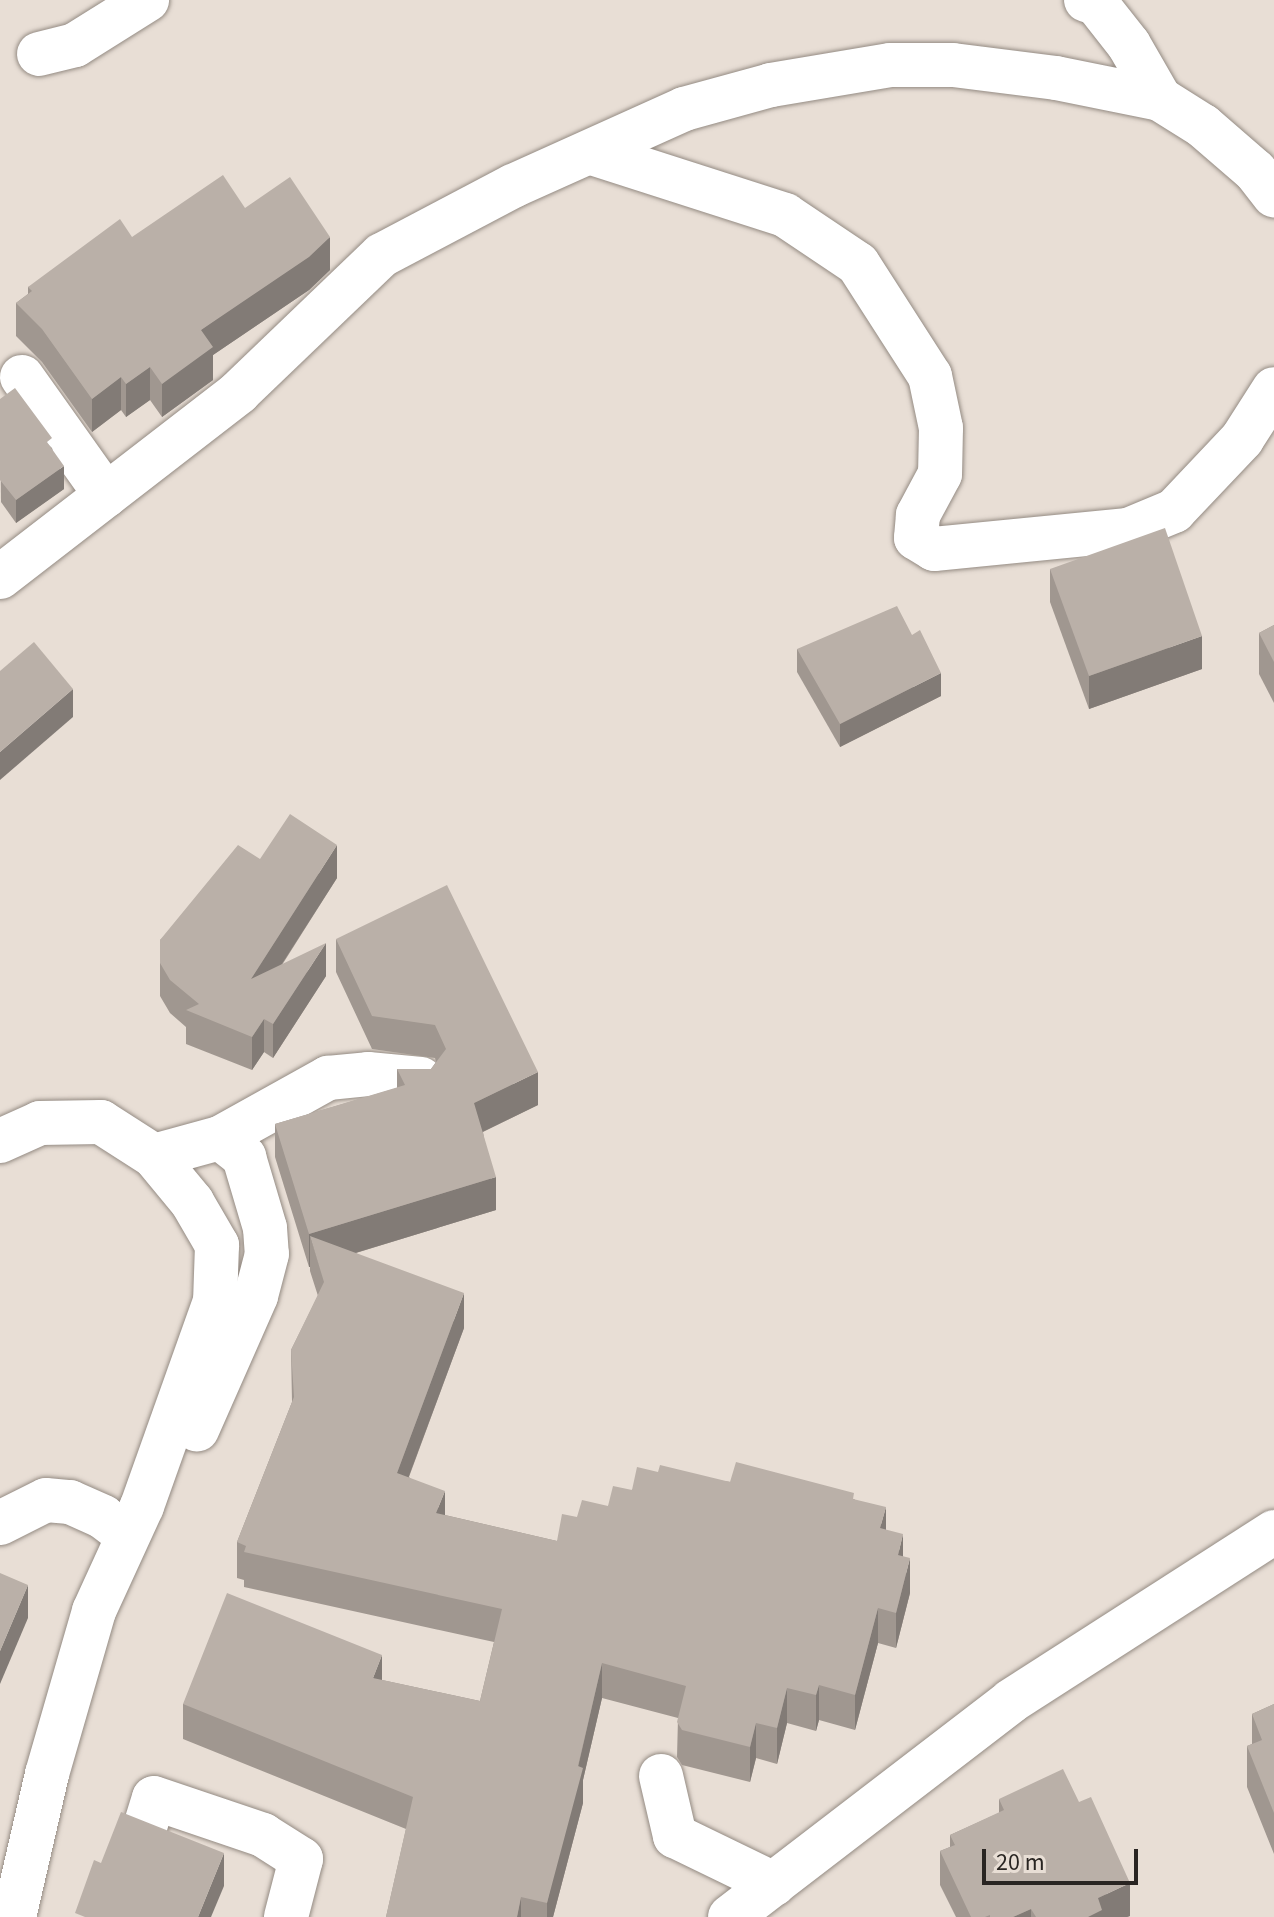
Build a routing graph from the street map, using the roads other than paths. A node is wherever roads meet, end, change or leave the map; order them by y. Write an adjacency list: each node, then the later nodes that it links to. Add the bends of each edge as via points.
1 (147, 0): 3 (street, via 75,45)
2 (1086, 0): 4 (street, via 1096,3 1129,45)
3 (39, 54)
4 (1160, 99): 5 (street, via 953,65 890,65 771,85 684,109); 6 (street, via 1203,126)
5 (592, 153): 8 (street, via 785,215 858,264 930,376 941,428 940,474 918,515 916,538 934,549 1128,530 1174,511 1242,439); 9 (street, via 513,186 382,255 239,392)
6 (1274, 195)
7 (22, 377): 9 (street)
8 (1274, 389)
9 (106, 495): 10 (street)
10 (0, 577)
11 (421, 1079): 12 (street, via 368,1074 328,1078)
12 (220, 1138): 14 (street); 18 (street, via 244,1157 265,1228 267,1254 256,1296 171,1487 132,1601)
13 (0, 1141): 14 (street, via 40,1123 101,1122)
14 (154, 1156): 17 (street, via 192,1202 217,1245 215,1301)
15 (0, 1523): 17 (street, via 46,1500 70,1502)
16 (1274, 1532): 22 (street, via 1011,1701)
17 (128, 1536): 18 (street)
18 (94, 1611): 21 (street)
19 (661, 1776): 22 (street, via 675,1836)
20 (145, 1827): 24 (street, via 154,1798 263,1835 301,1859)
21 (16, 1836): 23 (street)
22 (774, 1884): 25 (street)
23 (14, 1917)
24 (286, 1917)
25 (730, 1917)

